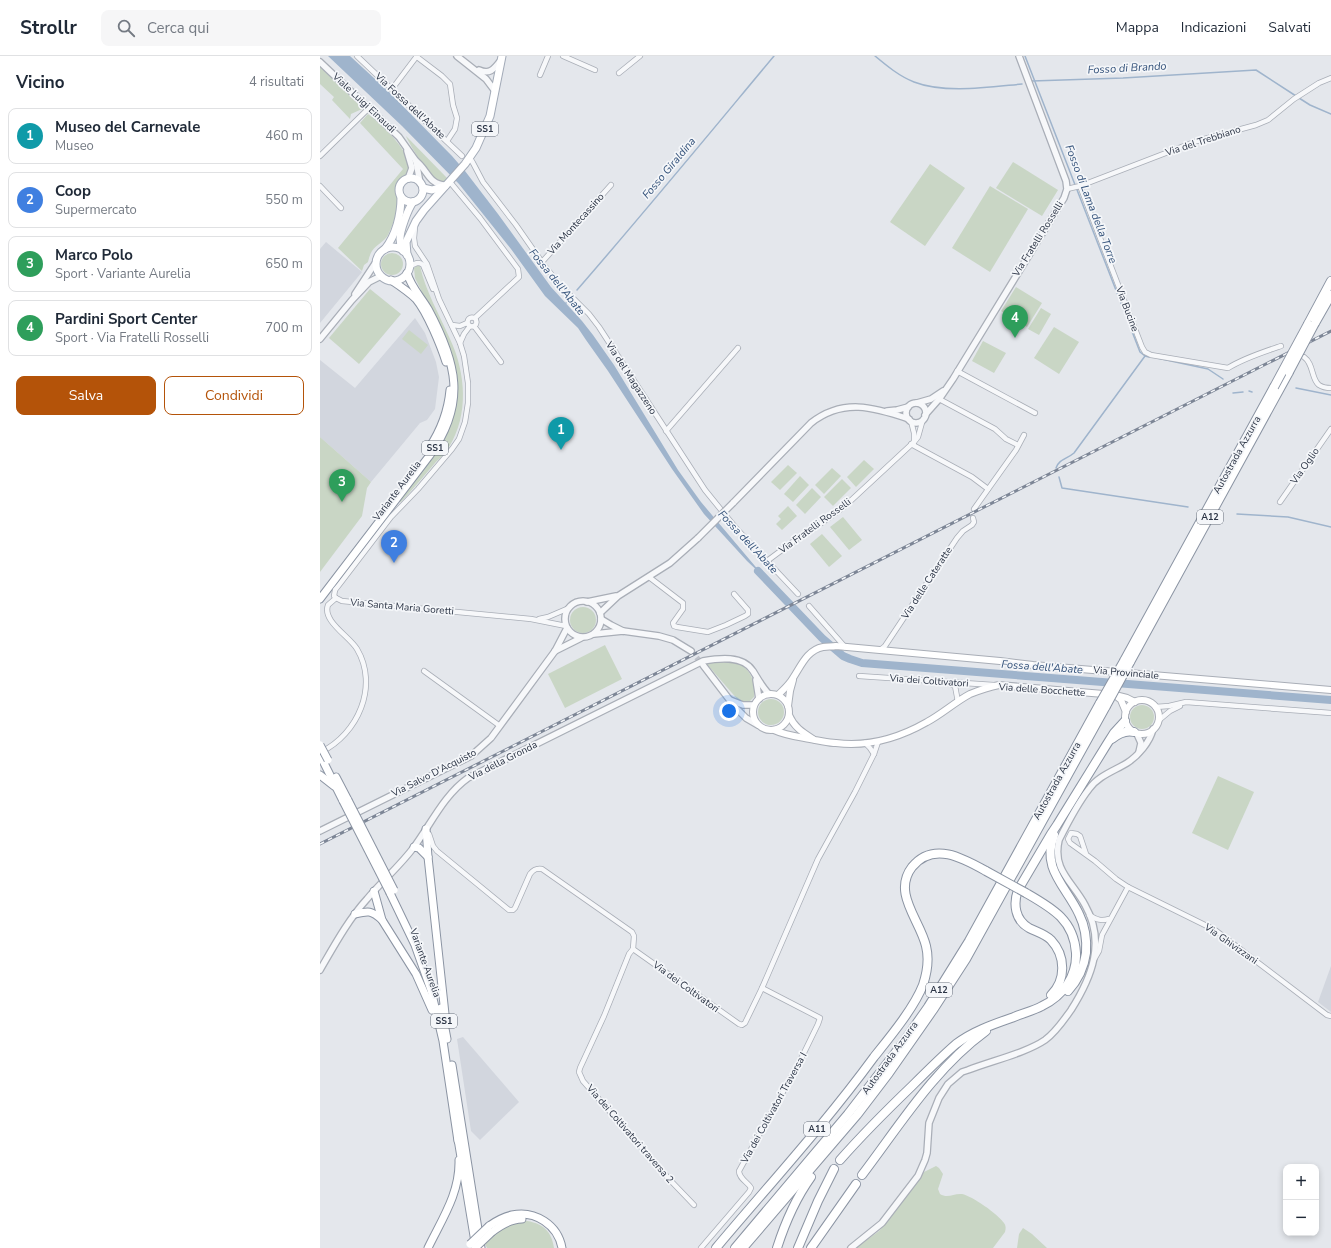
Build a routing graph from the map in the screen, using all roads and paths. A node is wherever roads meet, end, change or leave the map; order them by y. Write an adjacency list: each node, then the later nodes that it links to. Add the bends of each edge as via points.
1 (417, 56): 18 (street); 21 (street, via 450,84 457,118 455,129)
2 (457, 56): 10 (street)
3 (548, 56): 14 (street)
4 (563, 56): 11 (street)
5 (640, 56): 13 (street)
6 (1020, 56): 32 (street)
7 (358, 57): 18 (street, Via Fossa dell'Abate)
8 (501, 58): 12 (street); 15 (main road, SS1)
9 (320, 62): 20 (street, Viale Luigi Einaudi)
10 (473, 67): 12 (street); 17 (street)
11 (595, 70)
12 (488, 72): 15 (street)
13 (619, 73)
14 (540, 75)
15 (498, 78): 17 (street); 19 (main road, SS1)
16 (1331, 78): 31 (street, Via del Trebbiano, via 1294,99 1268,120 1197,141)
17 (486, 79): 19 (street)
18 (392, 89): 21 (street, Via Fossa dell'Abate)
19 (495, 91): 26 (main road, SS1, via 488,120)
20 (369, 108): 22 (street, Viale Luigi Einaudi); 23 (street)
21 (447, 141): 24 (street, Via Fossa dell'Abate)
22 (405, 146): 25 (street, Viale Luigi Einaudi); 27 (street, Viale Luigi Einaudi, via 412,165)
23 (320, 156)
24 (462, 156)
25 (416, 161): 28 (street, Viale Luigi Einaudi, via 439,185); 33 (street, Viale Luigi Einaudi)
26 (468, 161): 28 (main road, SS1); 41 (street, Via del Magazzeno, via 473,162 483,182)
27 (408, 178): 33 (main road, via 415,179); 34 (main road, via 399,187)
28 (449, 183): 33 (main road, via 432,190); 37 (main road); 49 (street, via 480,218 518,269 520,277)
29 (320, 186): 36 (street)
30 (611, 186): 41 (street, Via Montecassino)
31 (1078, 186): 32 (street, Via del Trebbiano); 55 (street, Via Bucine, via 1145,352 1228,368 1242,360)
32 (1069, 188): 59 (street, Via Fratelli Rosselli)
33 (421, 189): 35 (main road, via 418,200); 37 (main road)
34 (401, 197): 35 (main road, via 407,202); 38 (main road, via 398,219)
35 (413, 202): 39 (main road, SS1, via 400,235)
36 (341, 208)
37 (416, 222): 39 (main road, via 406,242); 47 (street, Via Santa Maria Goretti, via 414,244 427,264)
38 (385, 249): 39 (main road, via 394,247); 40 (main road, via 379,254)
39 (405, 253): 42 (main road, SS1, via 409,260)
40 (376, 262): 43 (main road, via 376,268); 48 (street)
41 (542, 262): 70 (street, Via del Magazzeno, via 596,323)
42 (408, 270): 44 (main road, via 400,279); 47 (street, Via Santa Maria Goretti, via 417,263 423,265); 85 (main road, Variante Aurelia / SS1, via 411,284 429,310 449,355 453,372 454,401 444,434 433,451)
43 (381, 276): 44 (main road, SS1); 48 (street, via 371,280)
44 (391, 280): 80 (main road, Variante Aurelia / SS1, via 417,300 435,334 448,372 450,387 447,410 441,429 429,448)
45 (1331, 281): 50 (highway, Autostrada Azzurra / A12)
46 (1331, 295): 50 (highway, Autostrada Azzurra / A12)
47 (439, 298): 51 (street, Via Santa Maria Goretti)
48 (352, 300): 53 (street)
49 (475, 318): 52 (street, via 477,322); 52 (street, via 469,318)
50 (1312, 324): 99 (highway, Autostrada Azzurra / A12, bridge, via 1274,387); 99 (highway, Autostrada Azzurra / A12, bridge, via 1289,372)
51 (452, 325): 52 (street); 54 (street, Via Santa Maria Goretti)
52 (471, 325): 54 (street); 58 (street)
53 (320, 339)
54 (460, 343): 84 (street, Via Santa Maria Goretti, via 467,373 468,396 465,422 459,439 372,541 335,590)
55 (1281, 346)
56 (738, 348): 70 (street)
57 (1304, 356): 60 (street, via 1309,360 1317,383)
58 (501, 362)
59 (957, 371): 61 (street, Via Fratelli Rosselli); 66 (street)
60 (1331, 388)
61 (946, 389): 62 (street, Via Fratelli Rosselli); 63 (street, Via Fratelli Rosselli, via 931,399)
62 (940, 398): 67 (street, Via Fratelli Rosselli); 73 (street)
63 (917, 403): 64 (street); 67 (street, via 925,409)
64 (908, 407): 65 (street); 68 (street, via 906,413)
65 (885, 411): 68 (street); 79 (street, bridge, via 863,408 840,409 817,418 677,558)
66 (1035, 413)
67 (924, 417): 68 (street, via 916,423); 72 (street, Via Fratelli Rosselli, via 918,437)
68 (910, 420): 72 (street, via 914,433)
69 (1331, 429): 75 (street, Via Oglio)
70 (666, 431): 78 (street, Via del Magazzeno, via 705,490)
71 (1024, 435): 73 (street)
72 (912, 443): 74 (street); 78 (street, Via Fratelli Rosselli, via 846,506)
73 (1018, 445): 74 (street)
74 (988, 489): 76 (street)
75 (1280, 502)
76 (974, 509)
77 (973, 518): 96 (street, Via delle Cateratte, via 972,525 954,541 922,592)
78 (767, 561): 82 (street, Via del Magazzeno)
79 (649, 577): 81 (street, via 683,603 683,609 673,623 676,627 708,632 745,616 748,610); 83 (street)
80 (320, 591)
81 (734, 594)
82 (798, 594)
83 (618, 596): 86 (street); 89 (street)
84 (336, 598): 90 (street, Via Santa Maria Goretti, via 342,601); 137 (street, via 328,605 328,614 332,622 351,640 361,657 365,670 366,690 352,726)
85 (320, 599)
86 (587, 602): 88 (street, via 576,602); 89 (street, via 593,604)
87 (809, 606): 95 (street)
88 (569, 608): 90 (street, Via Santa Maria Goretti, via 548,617); 91 (street, via 565,614)
89 (601, 616): 92 (street, via 610,625); 93 (street, via 600,625)
90 (531, 619): 91 (street, Via Santa Maria Goretti)
91 (566, 627): 94 (street, via 573,635); 97 (street, Via Salvo D'Acquisto)
92 (623, 631): 93 (street); 98 (street, via 668,638)
93 (594, 634): 94 (street)
94 (581, 638): 97 (street, Via Salvo D'Acquisto)
95 (845, 647): 96 (main road, Via Provinciale); 104 (main road, Via Provinciale, via 822,647 813,651 804,659)
96 (880, 650): 107 (main road, Via Provinciale)
97 (555, 651): 126 (street, Via Salvo D'Acquisto)
98 (691, 651)
99 (1127, 662): 116 (highway, Autostrada Azzurra / A12, bridge)
100 (703, 665): 112 (street)
101 (424, 671): 126 (street)
102 (756, 676): 108 (street, Via della Gronda); 111 (street); 142 (street, Via della Gronda, via 749,666 738,660 713,660 695,665 468,778 450,795)
103 (859, 676): 105 (street, Via dei Coltivatori)
104 (793, 678): 109 (main road, Via Provinciale); 118 (main road, Via Provinciale)
105 (942, 681): 106 (street, Via dei Coltivatori); 113 (street, via 955,686)
106 (999, 685): 110 (main road, Via delle Bocchette); 113 (main road, Via delle Bocchette, via 971,694)
107 (1331, 690)
108 (769, 694): 109 (main road); 111 (main road)
109 (778, 695): 118 (main road)
110 (1115, 695): 114 (main road, Via delle Bocchette); 120 (main road, via 1121,700)
111 (759, 699): 117 (main road)
112 (730, 700): 117 (street, via 743,705); 125 (street, via 746,718)
113 (958, 702): 131 (main road, Via delle Bocchette, via 928,722)
114 (1135, 702): 119 (main road, via 1148,702); 120 (main road)
115 (1186, 702): 119 (street); 121 (street); 124 (street)
116 (1103, 704): 162 (highway, Autostrada Azzurra / A12, via 966,959 920,1029); 177 (highway, Autostrada Azzurra / A12, via 969,941 928,1007 848,1114)
117 (754, 705): 125 (main road, via 753,715)
118 (788, 706): 122 (main road)
119 (1155, 707): 124 (main road)
120 (1126, 712): 123 (main road)
121 (1331, 713)
122 (789, 715): 128 (main road, via 786,724); 130 (main road, Via delle Bocchette, via 798,729)
123 (1125, 721): 129 (main road); 133 (highway)
124 (1158, 721): 127 (main road)
125 (758, 725): 128 (main road, via 765,730)
126 (500, 726): 143 (street, Via Salvo D'Acquisto, via 471,756)
127 (1153, 729): 129 (main road, via 1149,733); 135 (street, via 1151,738)
128 (774, 730): 130 (main road, Via delle Bocchette)
129 (1136, 733): 133 (highway, via 1129,731 1116,736); 135 (street, via 1141,743)
130 (814, 740): 132 (main road, Via delle Bocchette)
131 (878, 742): 132 (main road, Via delle Bocchette); 136 (street, Via dei Coltivatori)
132 (865, 743): 136 (street)
133 (1107, 744): 141 (highway)
134 (320, 745): 137 (main road, Variante Aurelia / SS1, bridge)
135 (1139, 753): 150 (street, via 1089,788 1059,840 1057,848 1060,866 1085,904)
136 (874, 754): 157 (street, Via dei Coltivatori, via 818,858)
137 (323, 757): 139 (main road, Variante Aurelia / SS1); 140 (main road, Variante Aurelia / SS1)
138 (320, 775): 139 (main road)
139 (337, 789): 140 (main road, Variante Aurelia / SS1)
140 (346, 800): 161 (main road, Variante Aurelia / SS1, bridge, via 420,945 439,1000)
141 (1057, 825): 158 (highway, via 1050,848 1051,863 1081,918 1086,947 1083,967 1075,983 1058,1000); 158 (highway, via 1018,890 1015,903 1017,914 1023,923 1050,940 1061,958 1061,982)
142 (427, 828): 144 (street, Via della Gronda); 146 (main road); 154 (street, via 437,851 507,909 512,911 516,906 533,870 542,869 632,932)
143 (320, 831)
144 (414, 847): 146 (main road); 148 (street, Via della Gronda)
145 (1086, 854): 145 (street, Via Ghivizzani, via 1080,836 1071,833 1068,839 1070,843); 147 (street, Via Ghivizzani)
146 (428, 857): 161 (main road, via 444,1003)
147 (1128, 887): 152 (street); 159 (street, Via Ghivizzani, via 1215,930)
148 (374, 891): 149 (street, Via della Gronda); 151 (main road)
149 (355, 914): 151 (main road, via 370,911); 156 (street, Via della Gronda)
150 (1089, 915): 152 (street, via 1098,920); 153 (street)
151 (382, 920): 161 (main road, via 420,983)
152 (1109, 920): 153 (street, via 1101,931); 155 (street)
153 (1094, 930): 155 (street)
154 (633, 949): 157 (street, Via dei Coltivatori, via 742,1025); 168 (street, Via dei Coltivatori traversa 2, via 579,1072 583,1081)
155 (1095, 958): 182 (street, via 1082,992 1060,1026 1051,1035 1034,1046 962,1072 948,1084 929,1123 927,1153 918,1176 882,1224)
156 (320, 970)
157 (762, 988): 175 (street, Via dei Coltivatori Traversa I, via 820,1018 799,1063 739,1171 741,1177 749,1184 750,1192)
158 (1045, 1005): 160 (highway); 176 (highway, A11, bridge, via 1059,995 1068,984 1076,960 1074,942 1068,926 1058,914 1026,893 958,857 933,854 916,863 906,879 905,896 923,937 927,953 925,977 920,992 891,1035 832,1111)
159 (1331, 1016)
160 (994, 1025): 164 (highway, via 975,1032 956,1044 869,1128); 166 (highway, via 969,1044 937,1076)
161 (444, 1037): 163 (main road, Variante Aurelia / SS1); 172 (main road, Variante Aurelia / SS1)
162 (857, 1115): 178 (highway, Autostrada Azzurra / A12); 179 (highway, via 804,1188)
163 (458, 1136): 170 (highway); 171 (main road, Variante Aurelia, via 458,1182)
164 (840, 1160)
165 (834, 1169): 180 (highway)
166 (862, 1175)
167 (856, 1184): 181 (highway)
168 (694, 1205)
169 (491, 1229): 170 (main road, bridge); 173 (main road, via 523,1218 532,1220 543,1224 550,1231); 174 (main road, via 499,1220 512,1215 535,1216 552,1227 559,1237)
170 (472, 1247)
171 (428, 1248)
172 (481, 1248)
173 (558, 1248)
174 (562, 1248)
175 (701, 1248)
176 (716, 1248)
177 (735, 1248)
178 (744, 1248)
179 (777, 1248)
180 (798, 1248)
181 (811, 1248)
182 (851, 1248)

